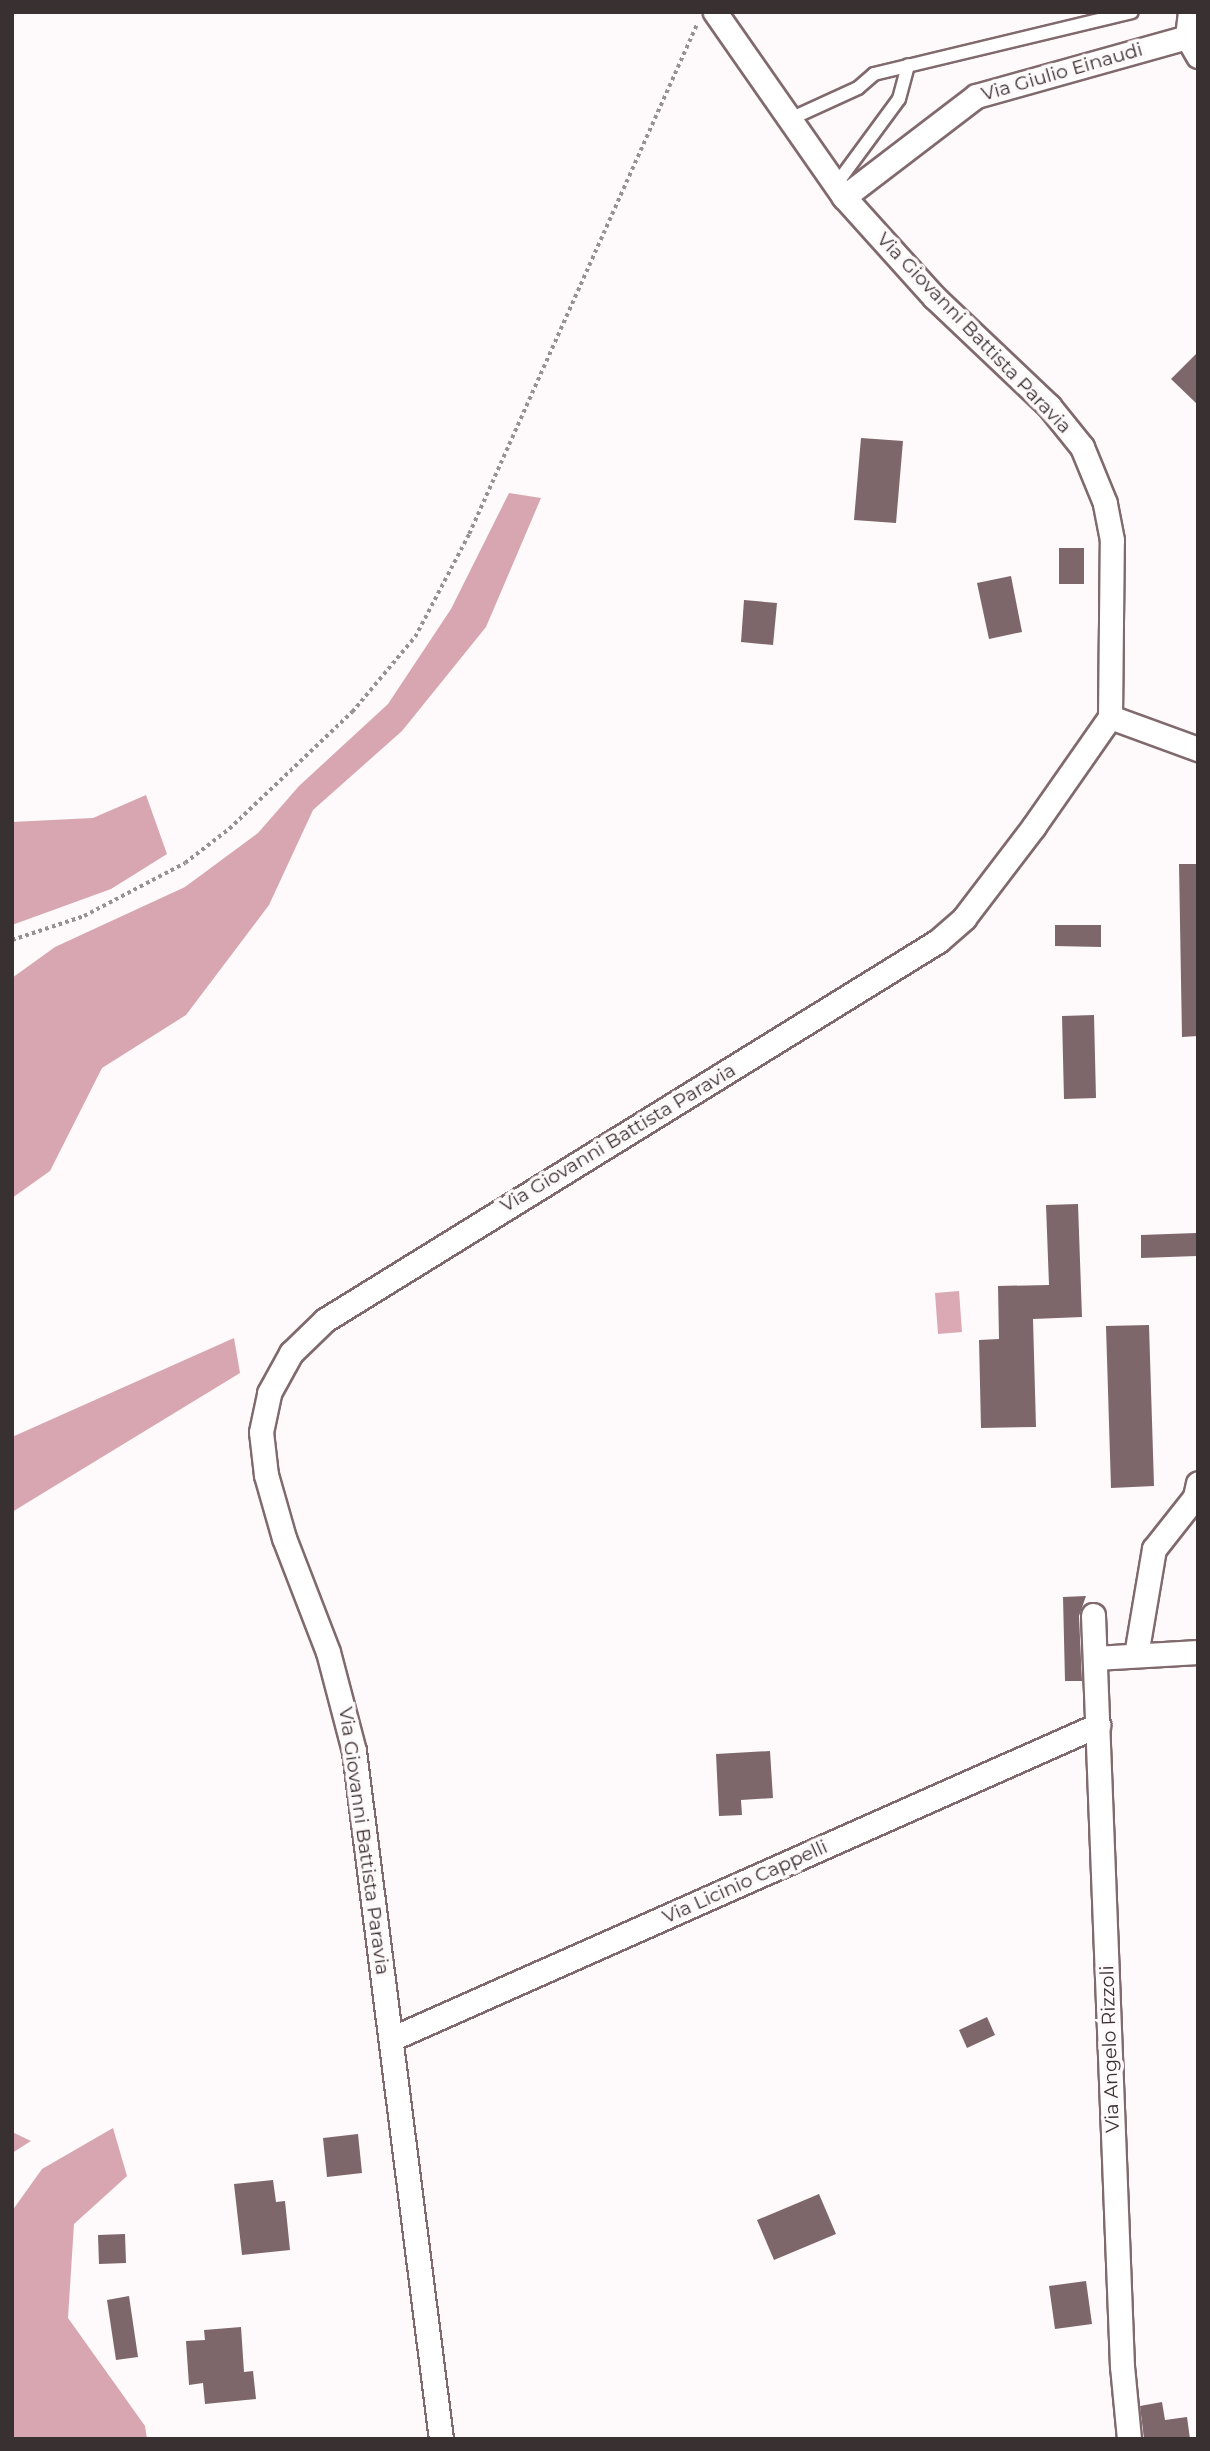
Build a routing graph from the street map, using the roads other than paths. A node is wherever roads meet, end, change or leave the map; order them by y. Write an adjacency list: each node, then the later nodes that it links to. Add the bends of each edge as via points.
1 (1132, 12): 5 (lane)
2 (1190, 12): 4 (street, Via Giulio Einaudi)
3 (707, 17): 6 (street, Via Giovanni Battista Paravia)
4 (1192, 47): 7 (street, Via Giulio Einaudi, via 976,96)
5 (908, 65): 6 (lane, via 874,74 858,88); 7 (lane, via 899,99)
6 (788, 120): 7 (street, Via Giovanni Battista Paravia)
7 (839, 192): 8 (street, Via Giovanni Battista Paravia, via 934,298 1049,407 1082,447 1105,503 1112,540)
8 (1110, 717): 9 (street); 16 (street, Via Giovanni Battista Paravia, via 964,918 938,941 325,1320 280,1370 264,1413 261,1454 284,1538 328,1652 355,1751)
9 (1198, 749)
10 (1198, 1483): 13 (street, via 1195,1497 1154,1549)
11 (1093, 1615): 14 (street, Via Angelo Rizzoli)
12 (1198, 1651): 13 (street)
13 (1136, 1655): 14 (street)
14 (1095, 1658): 15 (street, Via Angelo Rizzoli)
15 (1098, 1725): 16 (street, Via Licinio Cappelli); 18 (street, Via Angelo Rizzoli, via 1122,2366)
16 (391, 2039): 17 (street, Via Giovanni Battista Paravia)
17 (441, 2439)
18 (1129, 2439)

